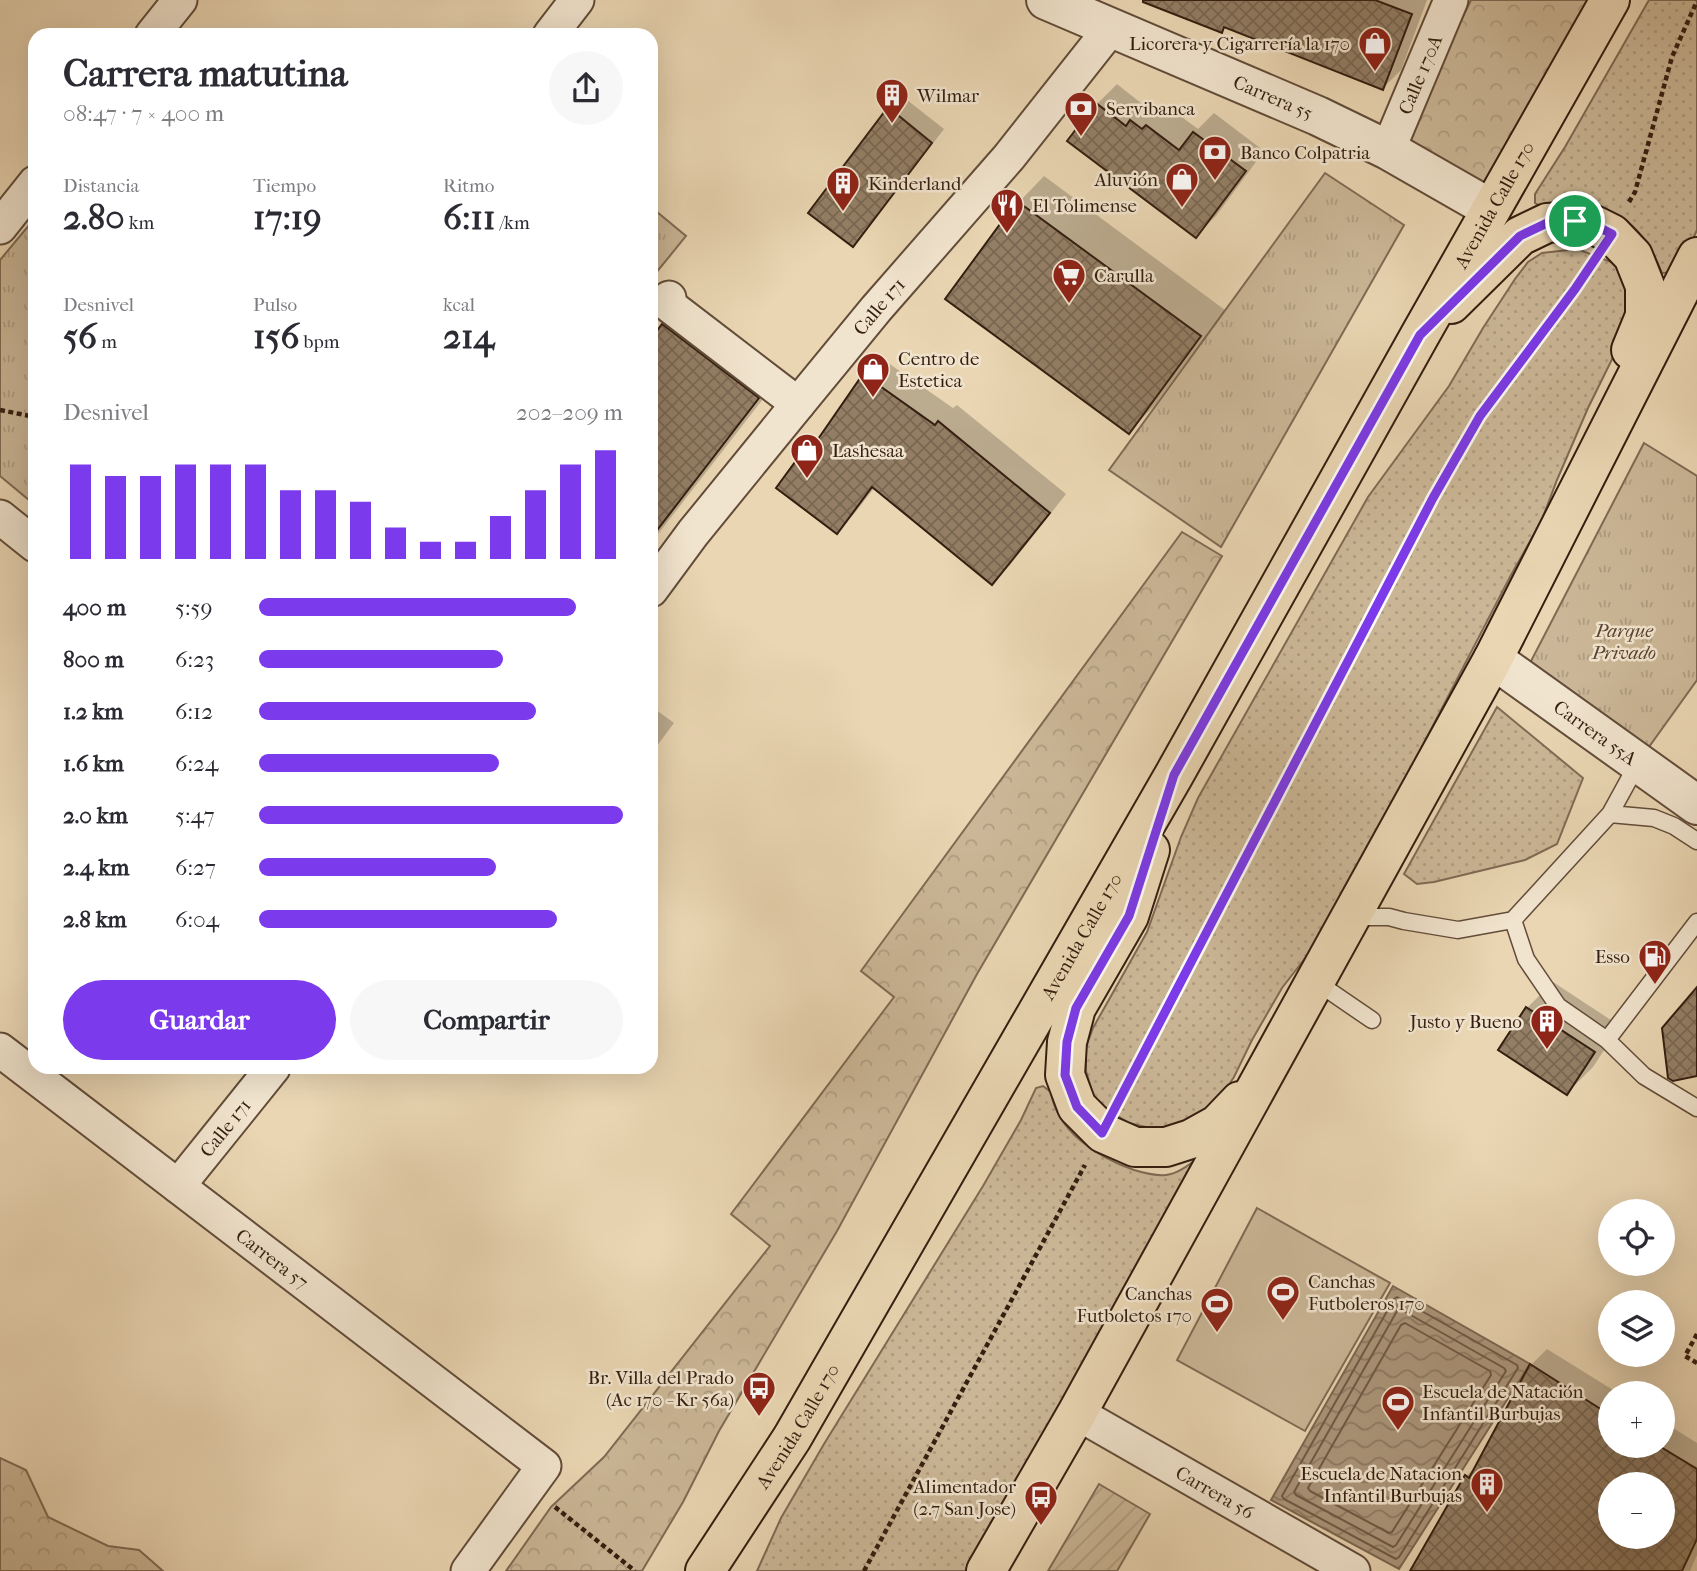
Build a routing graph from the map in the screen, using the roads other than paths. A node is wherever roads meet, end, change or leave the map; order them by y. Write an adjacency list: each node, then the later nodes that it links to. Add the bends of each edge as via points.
1 (180, 0): 6 (street)
2 (577, 0): 7 (street)
3 (1046, 0): 8 (street, Carrera 55)
4 (1451, 0): 9 (street, Calle 170A)
5 (1610, 0): 11 (main road, Avenida Calle 170)
6 (158, 28)
7 (555, 28)
8 (1111, 28): 9 (street, Carrera 55); 16 (street, Calle 171, via 1009,157)
9 (1388, 150): 11 (street, Carrera 55)
10 (28, 192): 12 (street)
11 (1491, 209): 15 (main road, Avenida Calle 170)
12 (0, 227)
13 (1697, 257): 18 (main road)
14 (669, 298): 16 (street, via 670,306)
15 (1420, 335): 18 (main road, via 1520,236 1547,223 1594,225 1612,234 1633,256 1645,286 1645,316); 23 (main road, Avenida Calle 170)
16 (798, 404): 20 (street, Calle 171)
17 (0, 517): 19 (street)
18 (1564, 518): 21 (main road)
19 (28, 539)
20 (658, 580)
21 (1493, 659): 22 (street, Carrera 55A); 27 (main road)
22 (1638, 763): 24 (street, Carrera 55A); 25 (lane)
23 (1174, 775): 37 (main road, via 1129,916 1076,1008 1065,1075 1077,1107 1102,1133 1135,1147 1166,1147 1191,1139 1218,1124); 42 (main road, Avenida Calle 170, via 792,1438)
24 (1697, 805)
25 (1610, 814): 26 (lane, via 1654,818); 28 (lane)
26 (1697, 841)
27 (1351, 917): 28 (lane, via 1389,917 1458,930); 30 (main road)
28 (1513, 920): 32 (lane, via 1526,959 1558,1006)
29 (1697, 922): 32 (lane)
30 (1315, 981): 31 (lane); 37 (main road)
31 (1372, 1020)
32 (1607, 1040): 38 (lane, via 1644,1076)
33 (0, 1050): 34 (street, Carrera 57)
34 (28, 1071)
35 (31, 1074): 39 (street, Carrera 57)
36 (268, 1074): 39 (street, Calle 171)
37 (1259, 1082): 40 (main road)
38 (1697, 1108)
39 (178, 1186): 41 (street, Carrera 57, via 537,1477)
40 (1077, 1413): 43 (main road); 44 (street, Carrera 56)
41 (468, 1571)
42 (705, 1571)
43 (986, 1571)
44 (1353, 1571)

